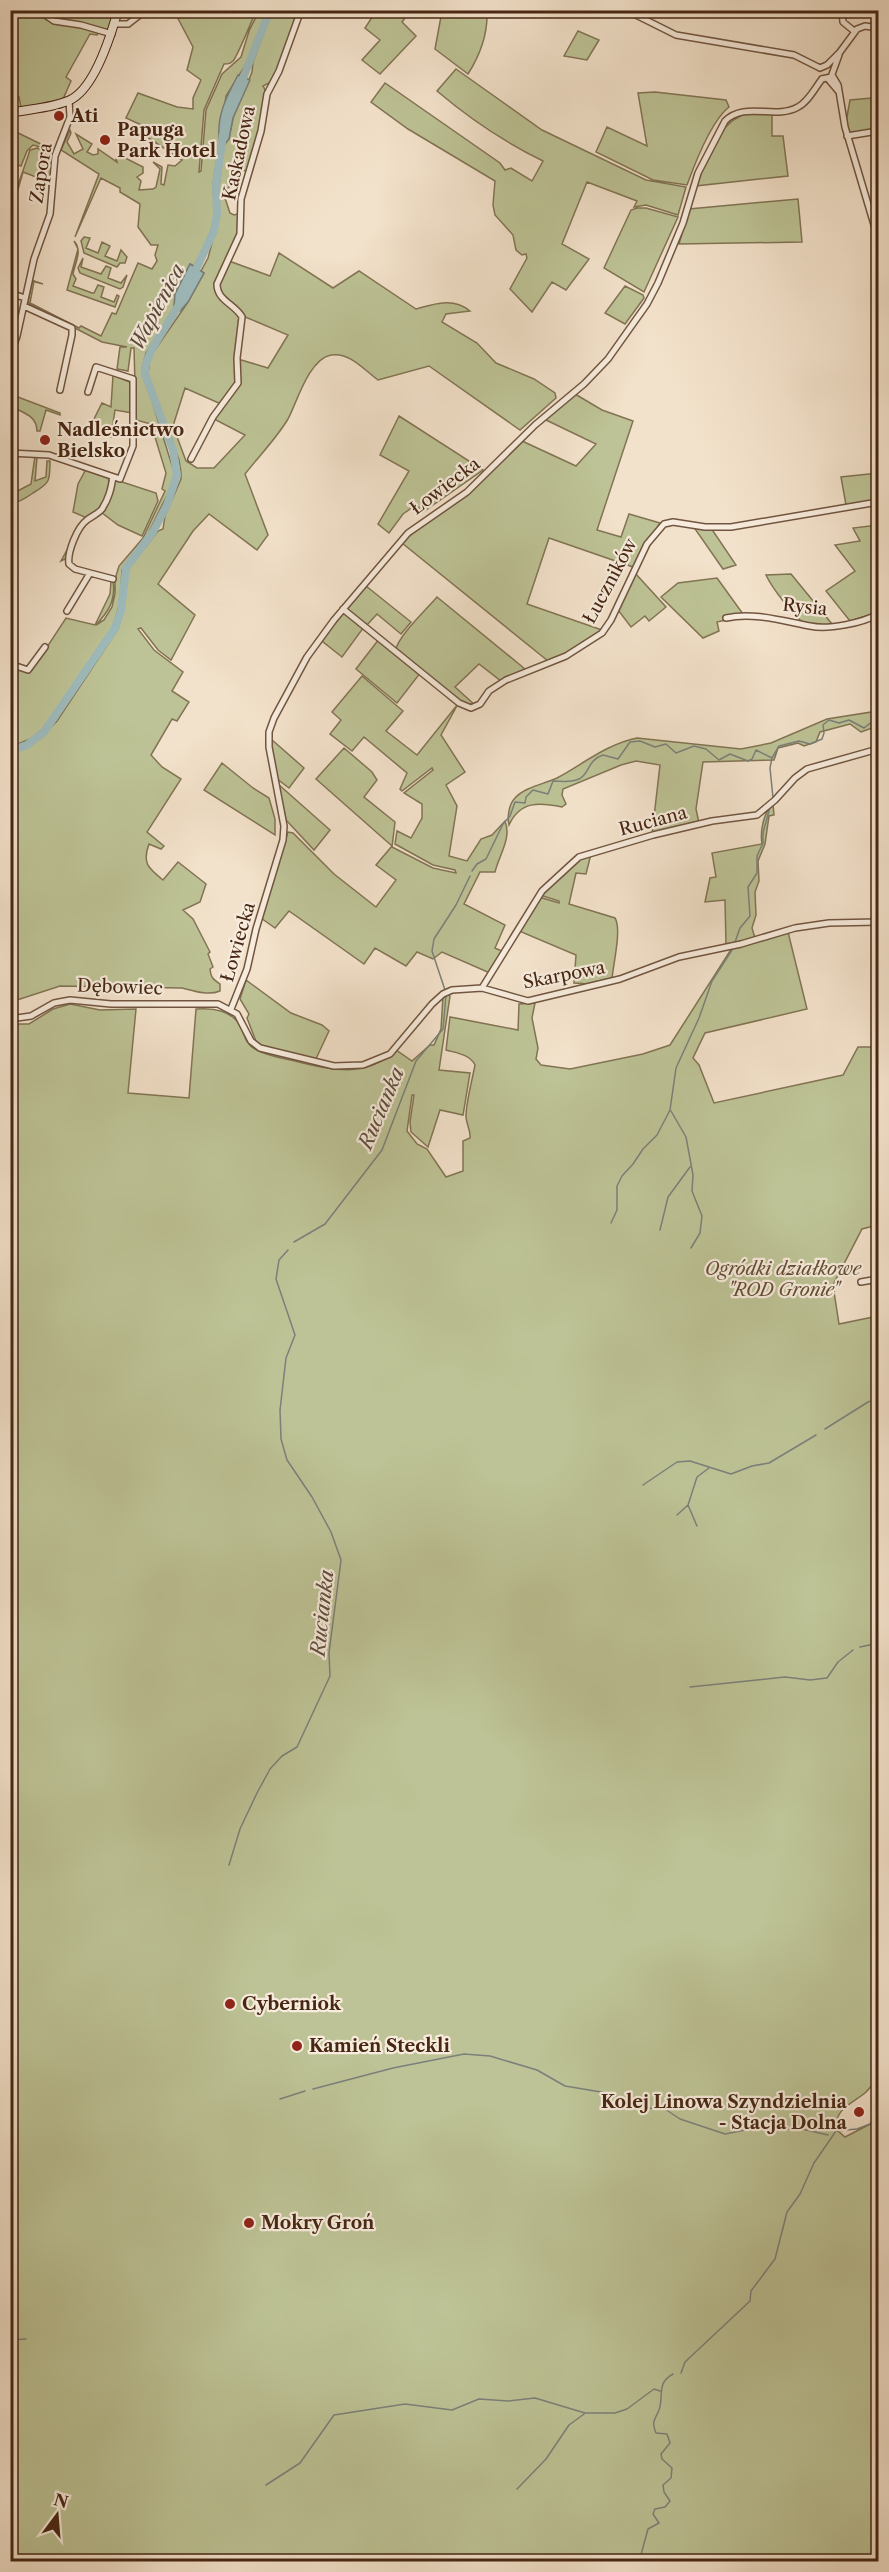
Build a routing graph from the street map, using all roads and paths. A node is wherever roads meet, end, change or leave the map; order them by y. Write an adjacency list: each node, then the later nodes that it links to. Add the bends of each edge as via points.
1 (38, 10): 10 (street, via 54,21)
2 (118, 10): 7 (street)
3 (146, 10): 7 (street, via 128,24)
4 (301, 10): 29 (street, Kaskadowa, via 266,98 261,131 241,199 240,234 217,284 221,297 242,317 238,383 213,417)
5 (626, 10): 13 (street, via 676,35 794,55)
6 (842, 10): 9 (street, via 843,22)
7 (114, 24): 10 (street)
8 (879, 28): 9 (street, via 863,26)
9 (854, 31): 11 (street)
10 (111, 34): 15 (street, via 86,85)
11 (840, 52): 12 (street); 14 (street, Łowiecka)
12 (827, 65): 13 (street); 14 (street)
13 (820, 68): 14 (street, via 819,72)
14 (829, 76): 18 (street, via 839,92); 34 (street, Łowiecka, via 796,108 744,111 725,121 698,173 658,283 608,359 535,424 468,492 412,530)
15 (69, 100): 16 (street); 21 (street, Zapora, via 70,117 55,160 51,208)
16 (10, 113)
17 (879, 131): 18 (street)
18 (847, 136): 19 (street)
19 (879, 238)
20 (10, 293): 21 (street)
21 (25, 298): 22 (street, Zapora)
22 (24, 306): 24 (street, Zapora); 26 (street, via 72,328)
23 (879, 329): 25 (street)
24 (10, 355)
25 (879, 388)
26 (60, 390)
27 (88, 392): 30 (street, via 96,367 133,379 133,446 120,479)
28 (10, 453): 30 (street, via 49,455)
29 (191, 459)
30 (113, 477): 32 (street, via 108,499 100,511 82,524 68,560 73,568)
31 (879, 502): 34 (street, Łuczników, via 731,526 664,524 647,544 602,633 566,656 506,680 471,708 459,703)
32 (90, 573): 33 (street); 35 (street)
33 (113, 579)
34 (343, 609): 43 (street, Łowiecka, via 308,657 269,732 283,840 248,969)
35 (67, 611)
36 (879, 614): 37 (street, Rysia, via 865,621 820,627 744,615)
37 (726, 618)
38 (45, 647): 39 (street, via 28,670)
39 (10, 664)
40 (879, 748): 42 (street, Ruciana, via 807,769 758,814 653,835 574,860 542,891)
41 (879, 922): 42 (street, Skarpowa, via 795,928 679,957 620,979 528,1001)
42 (482, 988): 43 (street, Skarpowa, via 443,994 390,1054 350,1068 260,1048 251,1041)
43 (231, 1009): 44 (street, Dębowiec, via 214,1003 111,1005 70,1000 54,1003 32,1016)
44 (10, 1019)
45 (879, 1279): 46 (street)
46 (861, 1282)

